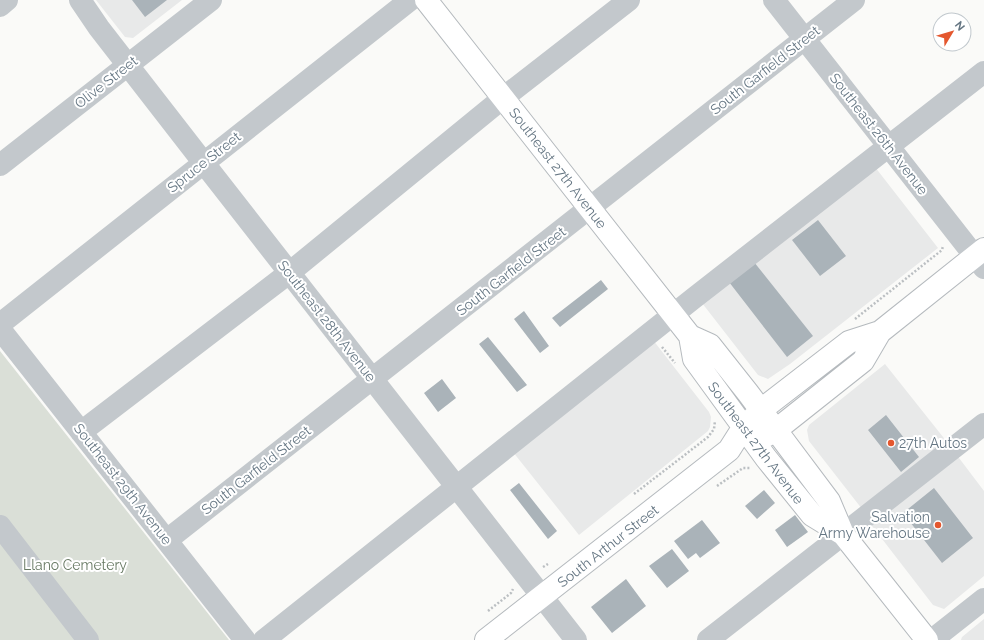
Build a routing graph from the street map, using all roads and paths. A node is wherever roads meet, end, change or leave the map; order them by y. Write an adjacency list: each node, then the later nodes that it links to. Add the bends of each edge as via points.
1 (8, 0): 9 (street)
2 (80, 0): 11 (street, Southeast 28th Avenue)
3 (211, 0): 11 (street, Olive Street)
4 (410, 0): 15 (street, Spruce Street)
5 (426, 0): 13 (main road, Southeast 27th Avenue)
6 (629, 0): 13 (street)
7 (774, 0): 10 (street, Southeast 26th Avenue)
8 (854, 0): 10 (street, South Garfield Street)
9 (0, 6)
10 (805, 39): 14 (street, Southeast 26th Avenue); 17 (street, South Garfield Street)
11 (128, 65): 15 (street, Southeast 28th Avenue); 16 (street, Olive Street)
12 (984, 72): 14 (street)
13 (503, 98): 17 (main road, Southeast 27th Avenue); 20 (street)
14 (888, 147): 19 (street, Southeast 26th Avenue); 21 (street)
15 (203, 162): 20 (street, Southeast 28th Avenue); 23 (street, Spruce Street)
16 (0, 165)
17 (590, 209): 21 (main road, Southeast 27th Avenue); 29 (street, South Garfield Street)
18 (944, 243): 22 (path, via 942,250)
19 (981, 258): 25 (main road, South Arthur Street)
20 (289, 272): 29 (street, Southeast 28th Avenue); 34 (street)
21 (674, 315): 26 (street); 27 (main road, Southeast 27th Avenue)
22 (854, 320)
23 (0, 324)
24 (0, 329): 34 (street, Southeast 29th Avenue)
25 (880, 332): 30 (main road, South Arthur Street, via 849,342); 33 (main road, South Arthur Street, via 863,361)
26 (652, 333): 28 (path); 37 (street)
27 (690, 336): 30 (main road, Southeast 27th Avenue, via 710,345); 35 (main road, Southeast 27th Avenue, via 694,359)
28 (679, 369)
29 (373, 379): 37 (street, Southeast 28th Avenue); 42 (street, South Garfield Street)
30 (761, 410): 33 (main road, Southeast 27th Avenue); 35 (main road, South Arthur Street)
31 (713, 416): 39 (path, via 716,420 714,429 708,437)
32 (984, 424): 41 (street)
33 (776, 430): 35 (main road, South Arthur Street); 41 (main road, Southeast 27th Avenue, via 829,501)
34 (81, 432): 42 (street, Southeast 29th Avenue)
35 (749, 435): 41 (main road, Southeast 27th Avenue, via 812,515); 44 (main road, South Arthur Street)
36 (752, 468): 38 (path, via 743,468)
37 (457, 488): 44 (street, Southeast 28th Avenue); 49 (street)
38 (714, 488)
39 (634, 494)
40 (0, 526): 47 (street)
41 (843, 534): 52 (street); 53 (main road, Southeast 27th Avenue)
42 (167, 540): 48 (street, Southeast 29th Avenue)
43 (512, 582): 46 (path, via 511,594)
44 (542, 598): 50 (main road, South Arthur Street); 51 (street, Southeast 28th Avenue)
45 (984, 599): 54 (street)
46 (488, 611)
47 (88, 640)
48 (245, 640)
49 (264, 640)
50 (486, 640)
51 (576, 640)
52 (708, 640)
53 (926, 640)
54 (932, 640)

